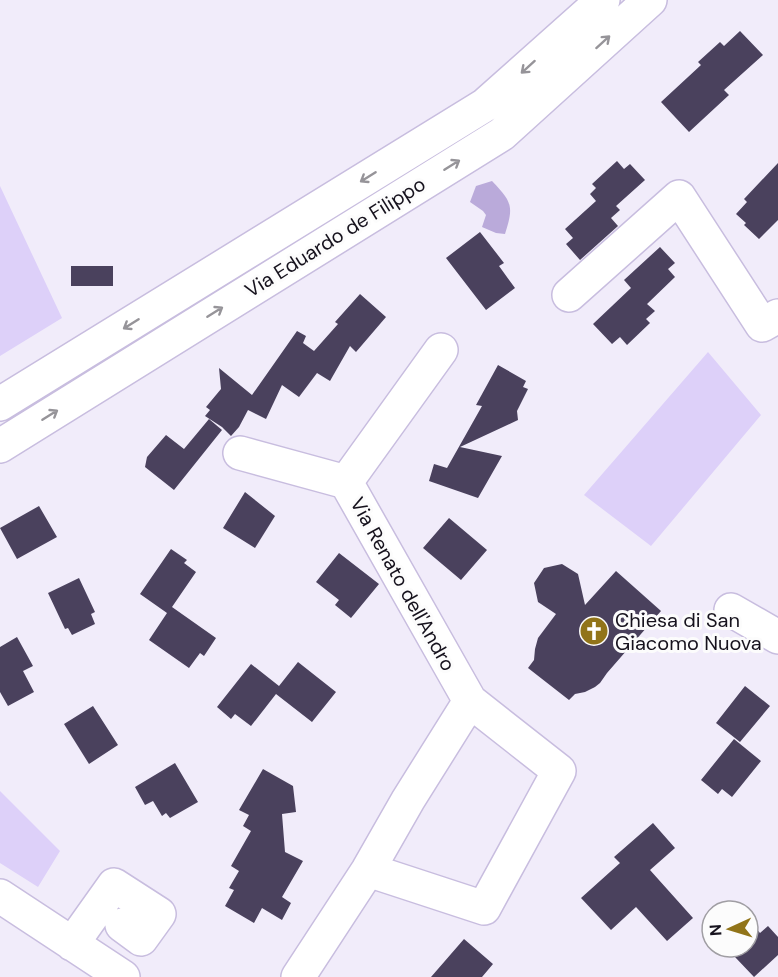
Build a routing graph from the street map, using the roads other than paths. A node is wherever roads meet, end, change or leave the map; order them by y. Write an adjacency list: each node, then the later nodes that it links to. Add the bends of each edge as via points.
1 (603, 0): 6 (street, Via Eduardo de Filippo, one-way to 6, via 485,105)
2 (650, 0): 7 (street, Via Eduardo de Filippo, one-way to 2, via 502,134)
3 (569, 295): 4 (street, via 679,196 762,325)
4 (778, 315)
5 (441, 350): 9 (street, Via Renato dell'Andro)
6 (0, 404)
7 (0, 446)
8 (240, 453): 9 (street)
9 (346, 482): 12 (street, Via Renato dell'Andro)
10 (731, 610): 11 (street)
11 (778, 637)
12 (470, 701): 13 (street); 13 (street, via 559,771 484,908)
13 (368, 870): 18 (street)
14 (0, 896): 16 (street)
15 (122, 925): 16 (street, via 141,939 159,914 114,885)
16 (72, 944): 17 (street)
17 (123, 977)
18 (298, 977)

